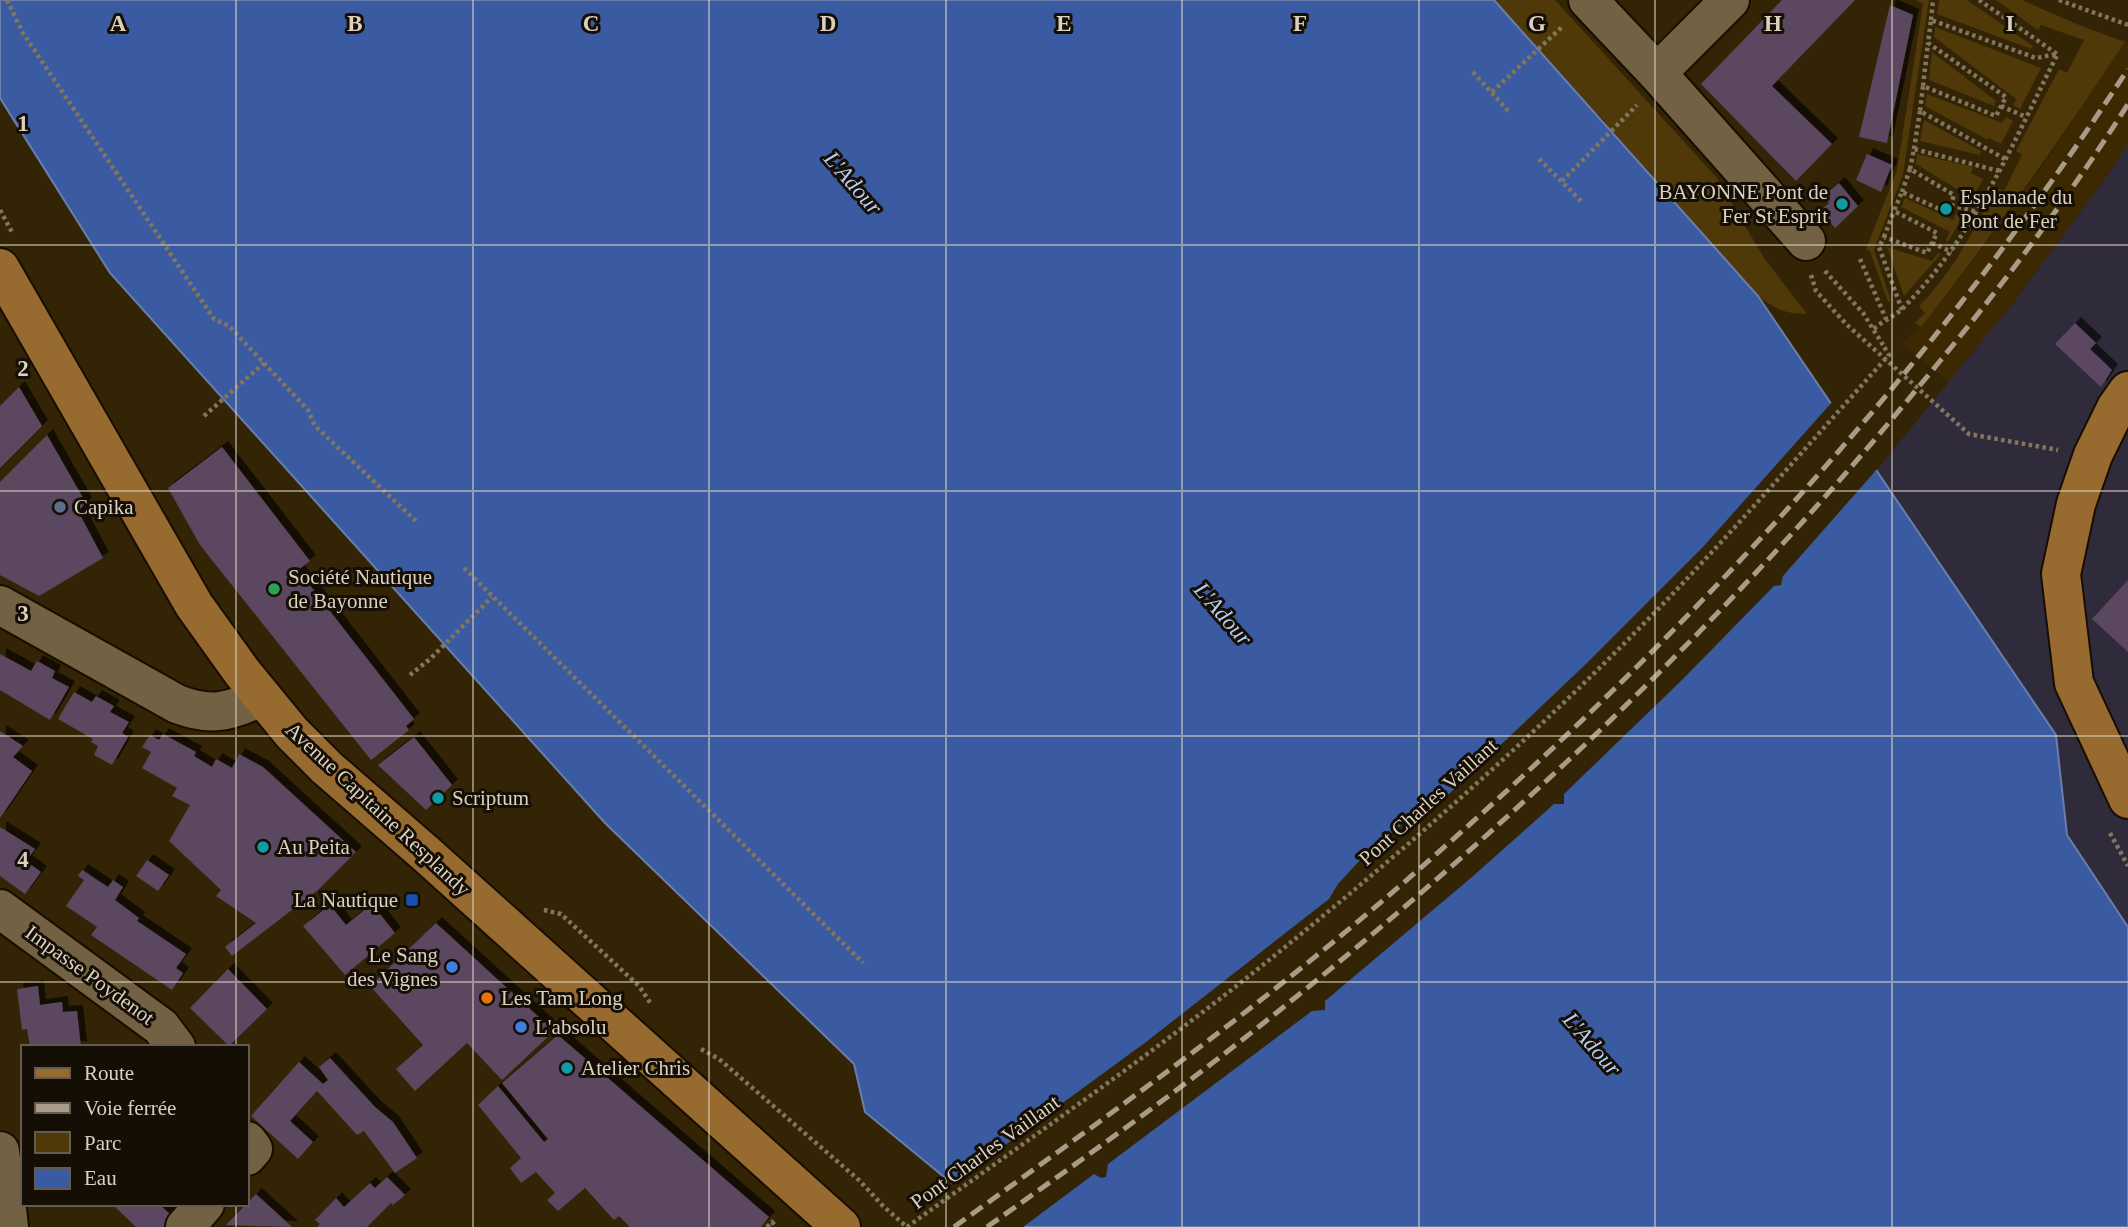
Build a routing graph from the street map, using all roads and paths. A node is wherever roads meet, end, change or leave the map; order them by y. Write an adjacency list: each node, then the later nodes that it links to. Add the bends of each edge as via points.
1 (7, 0): 41 (path, via 23,33 214,319 229,326)
2 (1730, 0): 12 (street)
3 (1933, 0): 7 (path)
4 (1979, 0): 10 (path)
5 (2059, 0): 8 (path)
6 (1588, 1): 12 (street); 14 (path)
7 (1931, 20): 9 (path); 10 (path, via 2036,58)
8 (2128, 25)
9 (1928, 43): 13 (path); 15 (path, via 2007,97)
10 (2057, 54): 18 (path)
11 (1473, 72): 14 (path)
12 (1660, 76): 24 (path); 32 (street)
13 (1923, 86): 15 (path, via 1996,116); 16 (path)
14 (1492, 92): 17 (path)
15 (2001, 106): 18 (path)
16 (1920, 111): 19 (path); 21 (path)
17 (1510, 113)
18 (2026, 117): 21 (path)
19 (1914, 149): 22 (path); 23 (path)
20 (1539, 159): 24 (path)
21 (2005, 159): 23 (path)
22 (1910, 169): 25 (path); 27 (path, via 1954,195)
23 (1998, 171): 30 (path)
24 (1562, 181): 26 (path)
25 (1902, 192): 27 (path, via 1948,213); 29 (path)
26 (1582, 202)
27 (1951, 205): 30 (path)
28 (0, 210): 35 (path)
29 (1894, 211): 31 (path); 33 (path, via 1937,233)
30 (1977, 212): 34 (path)
31 (1884, 237): 33 (path, via 1927,253); 38 (path, via 1880,247)
32 (1806, 241): 44 (path, via 1802,250 1816,291 1969,435)
33 (1932, 243): 34 (path)
34 (1952, 253): 38 (path)
35 (10, 256): 50 (main road, Avenue Capitaine Resplandy, via 194,606)
36 (1860, 259): 39 (path)
37 (1829, 277): 40 (path)
38 (1902, 310): 39 (path)
39 (1886, 320): 40 (path)
40 (1874, 329): 65 (path, Pont Charles Vaillant, bridge, via 1889,355 1663,604 1522,740 1348,894 1212,1006)
41 (264, 363): 43 (path); 45 (path, via 308,410 315,426)
42 (2128, 391): 44 (main road)
43 (204, 416)
44 (2093, 455): 51 (main road, via 2076,504 2061,574 2074,683)
45 (417, 522)
46 (464, 569): 47 (path)
47 (492, 597): 49 (path); 54 (path)
48 (0, 605): 50 (street, via 197,712 237,709)
49 (410, 675)
50 (261, 697): 64 (main road, Avenue Capitaine Resplandy, via 327,768)
51 (2128, 799)
52 (0, 909): 57 (street, Impasse Poydenot, via 161,1027)
53 (540, 909): 55 (path, via 561,914 639,986)
54 (863, 963)
55 (652, 1006)
56 (691, 1044): 65 (path, via 719,1059)
57 (174, 1045)
58 (0, 1151): 60 (street)
59 (203, 1206): 61 (street)
60 (9, 1227)
61 (186, 1227)
62 (767, 1227): 63 (path, via 772,1222)
63 (775, 1227)
64 (841, 1227)
65 (907, 1227)

